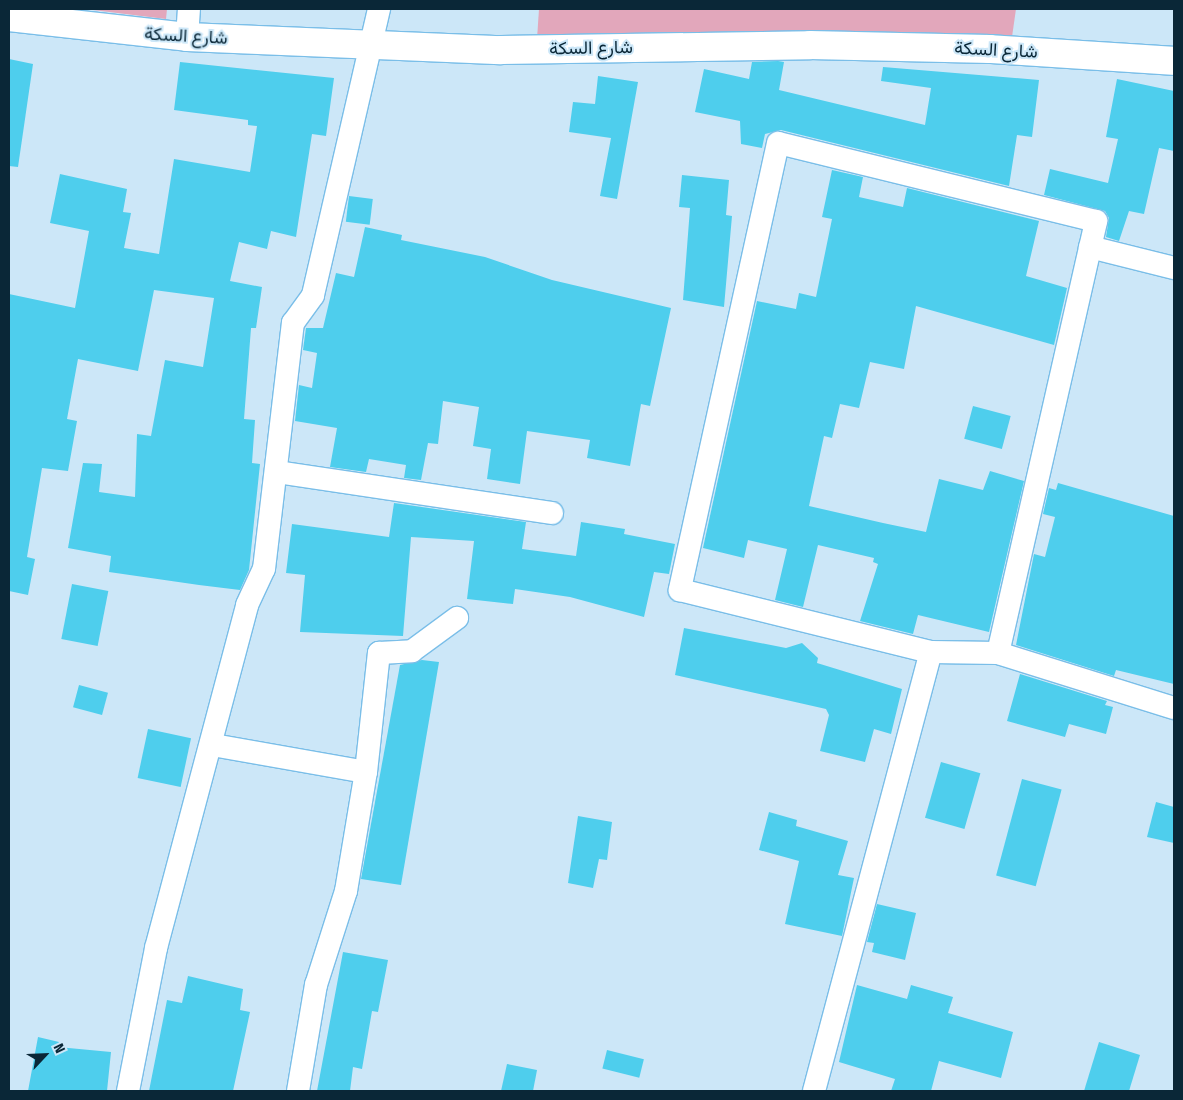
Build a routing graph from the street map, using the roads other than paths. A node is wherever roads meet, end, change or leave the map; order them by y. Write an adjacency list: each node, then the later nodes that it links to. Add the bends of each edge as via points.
1 (189, 9): 4 (street)
2 (379, 9): 5 (street)
3 (9, 18): 4 (main road, شارع السكة)
4 (187, 37): 5 (main road, شارع السكة)
5 (371, 42): 6 (main road, شارع السكة, via 501,50 810,45 990,49); 9 (street, via 313,295 293,323)
6 (1174, 61)
7 (1090, 247): 8 (street); 12 (street, via 1096,221 778,143 680,590); 13 (street)
8 (1174, 268)
9 (277, 472): 10 (street); 15 (street, via 264,569 247,605)
10 (552, 513)
11 (457, 618): 16 (street, via 412,652 378,653)
12 (931, 652): 13 (street); 19 (street)
13 (998, 653): 14 (street)
14 (1174, 708)
15 (213, 745): 16 (street); 17 (street, via 156,948)
16 (366, 772): 18 (street, via 346,891 316,985)
17 (128, 1091)
18 (298, 1091)
19 (814, 1091)

